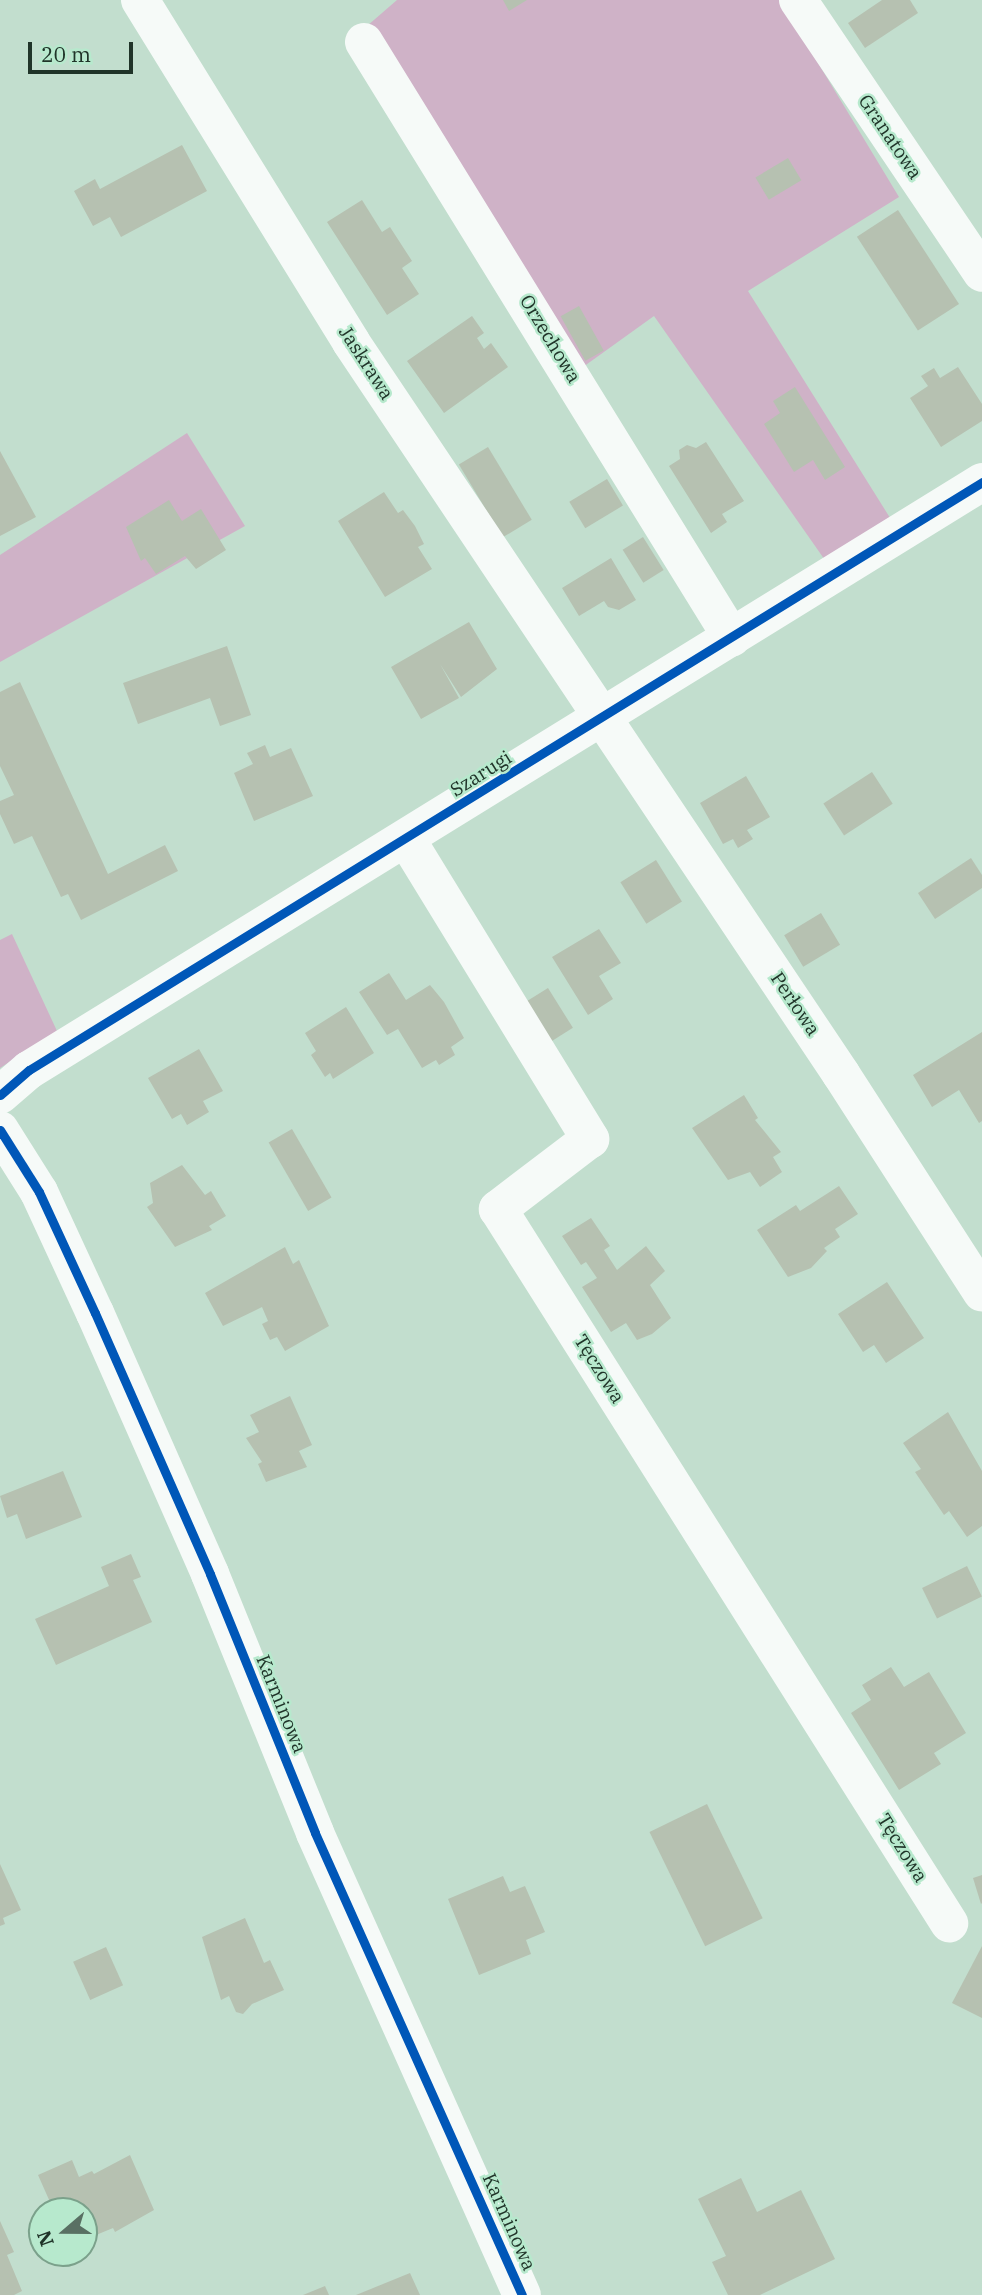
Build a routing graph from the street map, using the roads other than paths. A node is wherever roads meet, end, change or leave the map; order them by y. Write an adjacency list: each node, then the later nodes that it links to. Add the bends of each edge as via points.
1 (139, 0): 7 (street, Jaskrawa, via 351,342)
2 (798, 0): 4 (street, Granatowa)
3 (364, 42): 6 (street, Orzechowa)
4 (982, 273)
5 (982, 482): 6 (street, Szarugi)
6 (732, 638): 7 (street, Szarugi)
7 (605, 718): 8 (street, Szarugi); 11 (street, Perłowa)
8 (407, 840): 9 (street, Szarugi, via 29,1070); 12 (street, Tęczowa, via 590,1139 498,1209)
9 (0, 1096)
10 (0, 1130): 13 (street, Karminowa, via 39,1192 95,1313 210,1574 315,1833)
11 (982, 1293)
12 (949, 1923)
13 (522, 2295)

